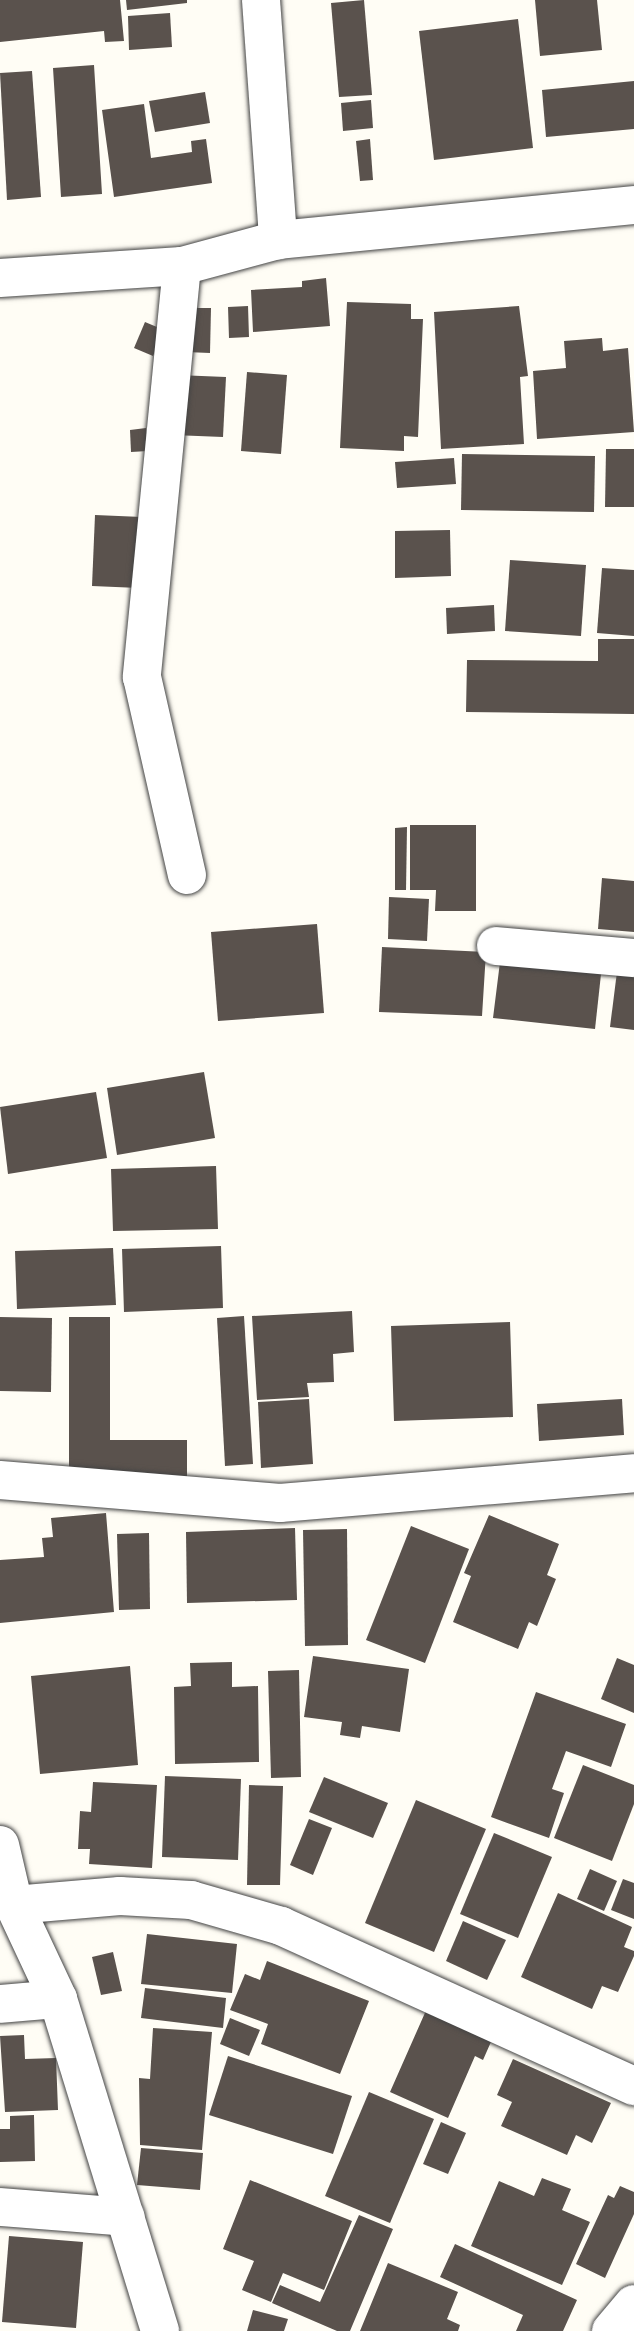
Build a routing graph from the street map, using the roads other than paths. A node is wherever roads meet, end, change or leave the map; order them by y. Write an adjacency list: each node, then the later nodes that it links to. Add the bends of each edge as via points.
1 (261, 0): 3 (street)
2 (634, 205): 3 (street)
3 (278, 240): 4 (street)
4 (181, 266): 5 (street); 6 (street, via 142,677)
5 (0, 278)
6 (187, 875)
7 (496, 946): 8 (street)
8 (634, 958)
9 (634, 1473): 10 (street, via 280,1503)
10 (0, 1480)
11 (0, 1845): 12 (street)
12 (14, 1905): 13 (street); 15 (street, via 120,1896 191,1900 281,1926)
13 (58, 1998): 14 (street); 17 (street)
14 (0, 2004)
15 (634, 2086)
16 (0, 2207): 17 (street)
17 (125, 2217): 19 (street)
18 (634, 2304): 20 (street)
19 (160, 2331)
20 (611, 2331)

